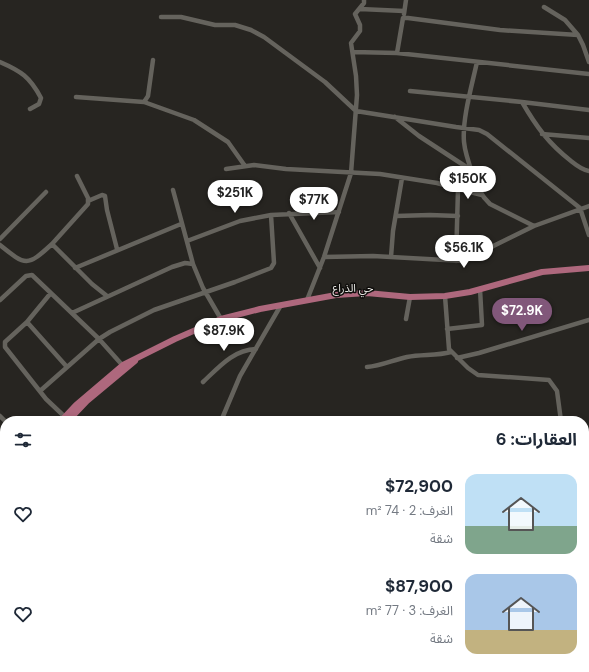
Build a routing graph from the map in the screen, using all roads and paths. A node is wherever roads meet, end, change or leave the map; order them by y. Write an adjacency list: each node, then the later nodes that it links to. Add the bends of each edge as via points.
1 (364, 0): 4 (street)
2 (406, 0): 5 (street)
3 (544, 7): 8 (street, via 565,20)
4 (360, 9): 5 (street); 9 (street, via 356,14 360,28 352,41)
5 (404, 11): 7 (street)
6 (161, 17): 23 (street, via 182,18 215,25 235,25 258,33 325,82)
7 (403, 18): 8 (street, via 500,30); 10 (street)
8 (578, 35): 14 (street)
9 (353, 52): 10 (street); 23 (street)
10 (397, 53): 13 (street)
11 (152, 60): 19 (street, via 148,96)
12 (0, 62): 21 (street, via 22,72 41,98 39,104)
13 (477, 62): 15 (street); 18 (street)
14 (589, 62)
15 (589, 74)
16 (410, 91): 18 (street)
17 (76, 97): 19 (street)
18 (469, 97): 20 (street); 25 (street)
19 (144, 102): 28 (street, via 194,120 217,134 234,148)
20 (522, 102): 22 (street); 26 (street)
21 (30, 110)
22 (589, 110)
23 (356, 111): 24 (street); 32 (street)
24 (395, 117): 25 (street); 30 (street)
25 (464, 128): 30 (street, via 465,148); 41 (street, via 487,134)
26 (542, 134): 27 (street); 31 (street, via 561,153)
27 (589, 138)
28 (245, 166): 29 (street); 32 (street)
29 (226, 169)
30 (471, 170): 38 (street)
31 (589, 171)
32 (351, 173): 34 (street); 42 (street)
33 (77, 176): 39 (street)
34 (402, 178): 35 (street); 45 (street)
35 (458, 189): 38 (street); 46 (street)
36 (173, 190): 47 (street)
37 (46, 192): 50 (street)
38 (482, 195): 48 (street, via 490,204)
39 (88, 201): 52 (street); 54 (street, via 105,196)
40 (589, 206): 41 (street)
41 (580, 208): 48 (street); 49 (street)
42 (339, 212): 43 (street); 55 (street)
43 (289, 213): 44 (street); 60 (street)
44 (271, 215): 51 (street, via 240,221); 63 (street, via 273,266)
45 (396, 216): 46 (street); 56 (street)
46 (458, 216): 57 (street)
47 (181, 224): 51 (street); 54 (street)
48 (534, 226): 57 (street, via 471,257)
49 (589, 235)
50 (0, 240)
51 (187, 241): 58 (street)
52 (52, 244): 53 (street, via 34,260 25,262); 59 (street)
53 (0, 245)
54 (117, 249): 59 (street)
55 (324, 257): 56 (street); 60 (street)
56 (391, 257): 57 (street)
57 (456, 261)
58 (193, 264): 63 (street); 65 (street, via 172,266)
59 (75, 268): 65 (street)
60 (320, 268): 69 (street)
61 (589, 268): 62 (main road, via 542,272)
62 (480, 289): 66 (main road); 76 (street, via 482,325)
63 (206, 293): 72 (street); 77 (street, via 154,310)
64 (50, 294): 68 (street, via 29,274); 71 (street); 75 (street)
65 (107, 296): 71 (street)
66 (444, 296): 67 (main road); 76 (street)
67 (410, 297): 69 (main road, via 352,293); 73 (street)
68 (0, 300)
69 (307, 300): 70 (main road)
70 (281, 305): 72 (main road); 78 (street)
71 (72, 313): 77 (street)
72 (221, 319): 82 (main road, via 180,336)
73 (406, 319)
74 (589, 320): 80 (street)
75 (27, 322): 81 (street); 85 (street, via 5,342 5,347)
76 (447, 329): 79 (street)
77 (99, 339): 81 (street); 82 (street)
78 (256, 349): 84 (street, via 245,349 233,356); 88 (street, via 234,388)
79 (451, 352): 80 (street); 83 (street, via 436,356 409,357)
80 (457, 358): 89 (street, via 471,372 478,375 549,380 557,391)
81 (67, 367): 85 (street)
82 (125, 367): 87 (main road)
83 (367, 367)
84 (203, 382)
85 (40, 391): 86 (street)
86 (62, 416)
87 (70, 416)
88 (223, 416)
89 (561, 416)

